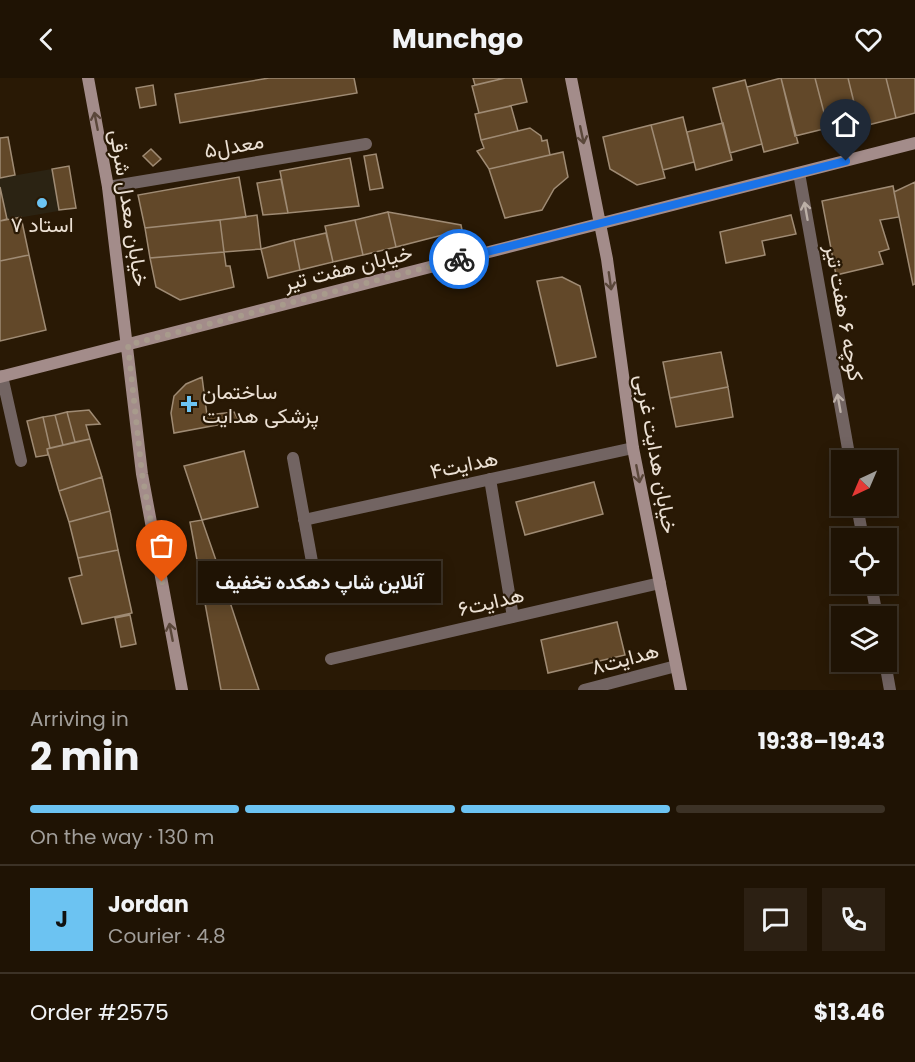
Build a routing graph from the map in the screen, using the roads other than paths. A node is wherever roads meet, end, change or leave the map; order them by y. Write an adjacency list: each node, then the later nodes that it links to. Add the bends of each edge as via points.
1 (88, 78): 6 (street, خیابان معدل شرقی, one-way to 1)
2 (570, 78): 7 (street, خیابان هدایت غربی, one-way to 7)
3 (915, 143): 5 (street, خیابان هفت تیر)
4 (366, 144): 6 (street, معدل۵)
5 (799, 173): 7 (street, خیابان هفت تیر); 11 (street, کوچه ۶ هفت تیر, one-way to 5)
6 (108, 187): 8 (street, خیابان معدل شرقی)
7 (599, 224): 8 (street, خیابان هفت تیر); 10 (street, خیابان هدایت غربی, one-way to 10)
8 (128, 345): 9 (street, خیابان هفت تیر); 22 (street, خیابان معدل شرقی, one-way to 8, via 142,474)
9 (1, 376): 13 (street)
10 (633, 448): 14 (street, هدایت۴); 16 (street, خیابان هدایت غربی, one-way to 16)
11 (847, 450)
12 (293, 458): 15 (street)
13 (21, 461)
14 (490, 479): 15 (street, هدایت۴); 18 (street)
15 (304, 520): 17 (street)
16 (660, 583): 18 (street, هدایت۶); 20 (street, خیابان هدایت غربی)
17 (317, 589)
18 (513, 617): 19 (street, هدایت۶)
19 (331, 659)
20 (676, 666): 23 (street, هدایت۸); 24 (street, خیابان هدایت غربی)
21 (887, 672): 25 (street)
22 (182, 690)
23 (584, 690)
24 (681, 690)
25 (890, 690)

